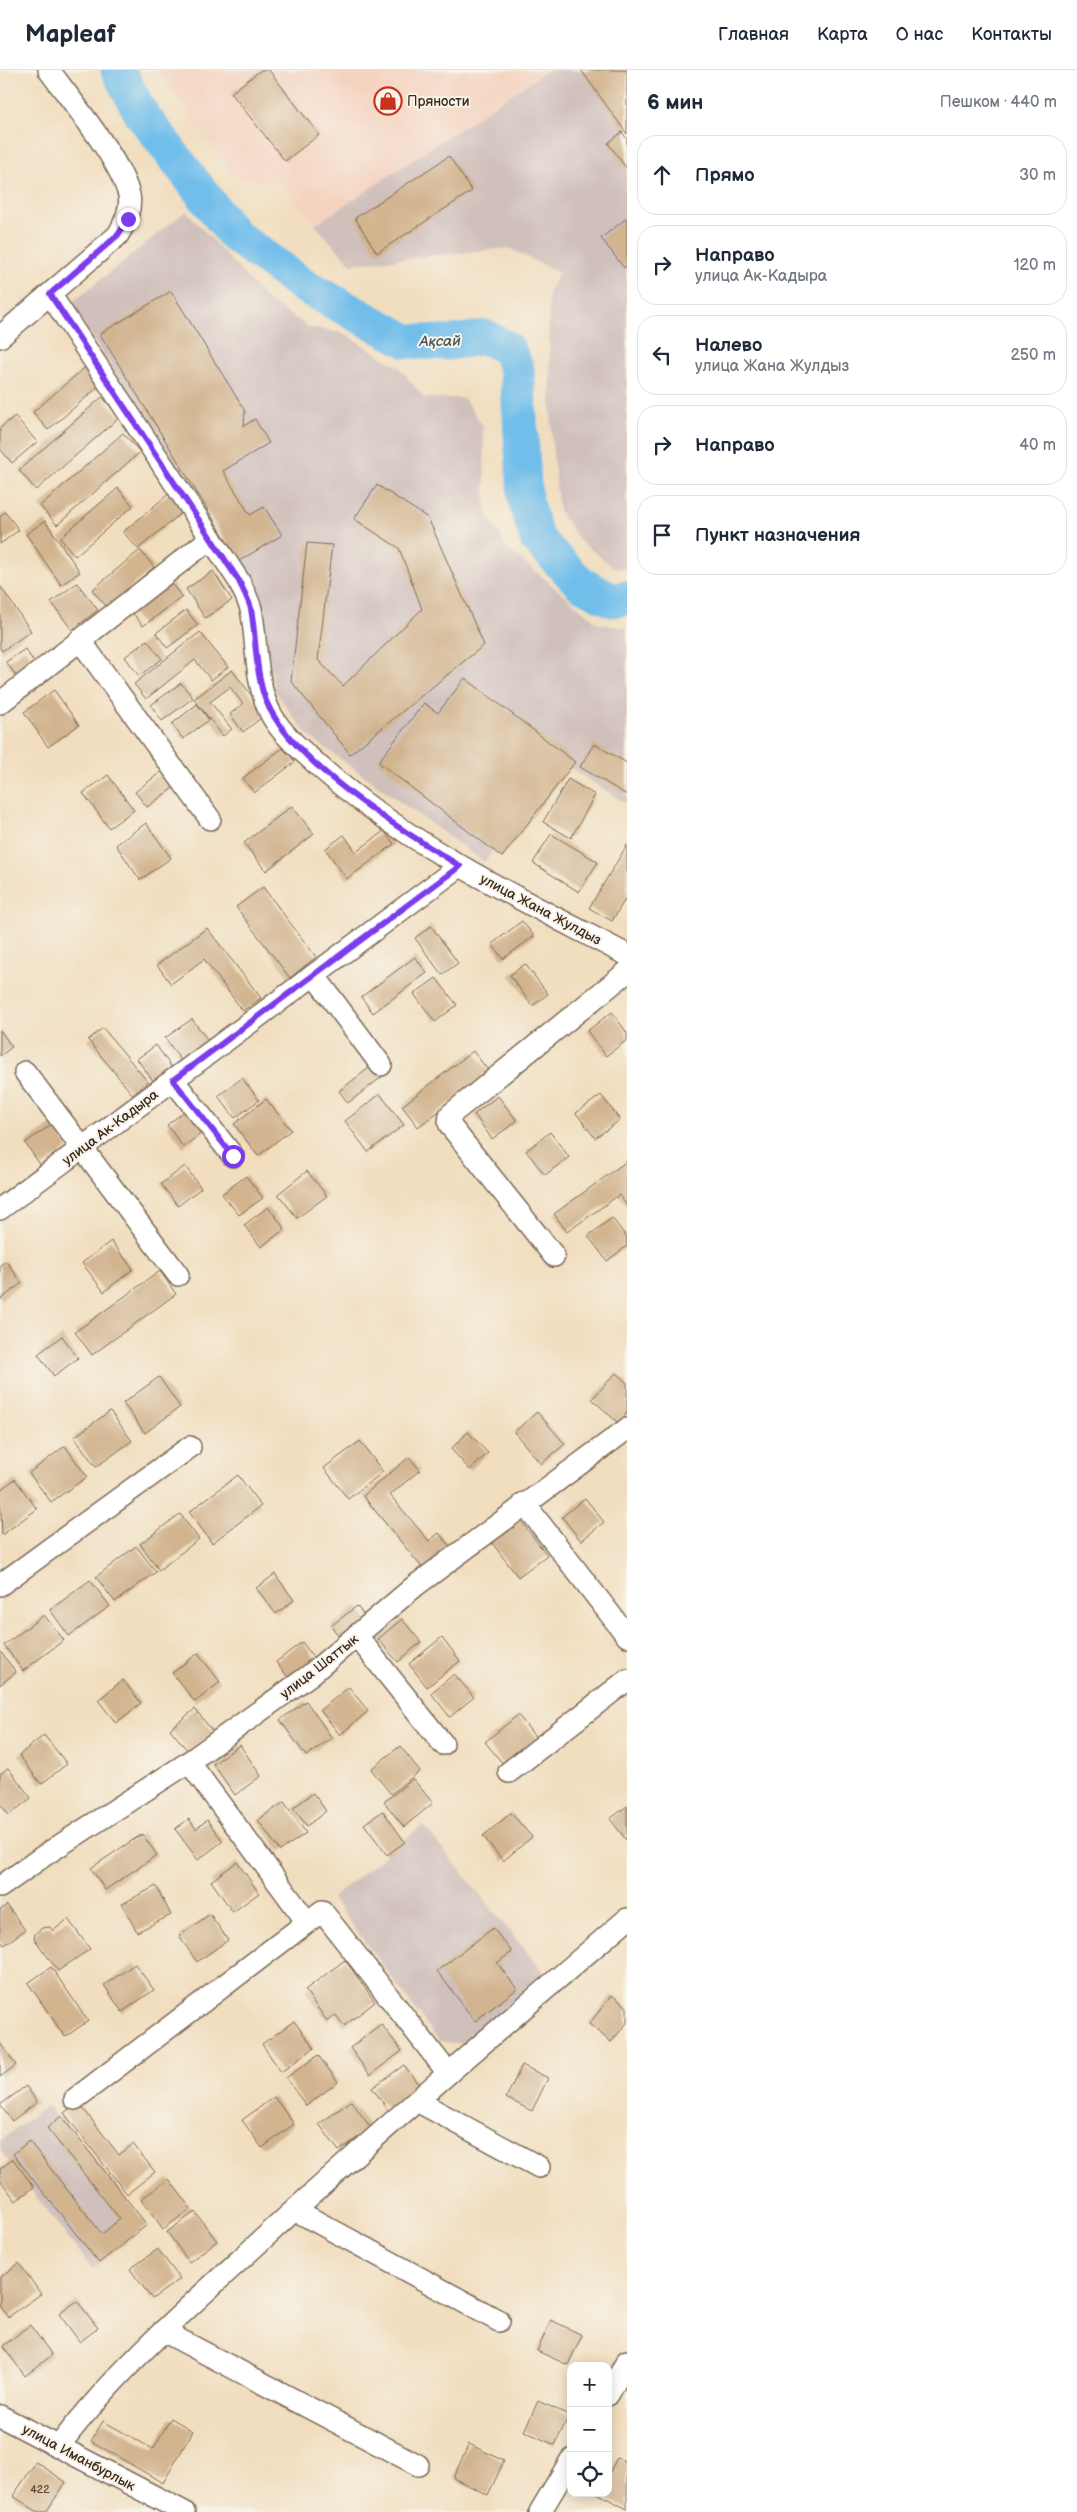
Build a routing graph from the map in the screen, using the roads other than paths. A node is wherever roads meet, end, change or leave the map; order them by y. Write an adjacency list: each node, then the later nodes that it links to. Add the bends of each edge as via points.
1 (49, 70): 2 (street, via 117,165 129,196 128,219 118,235)
2 (50, 294): 3 (street); 4 (street, улица Жана Жулдыз)
3 (0, 337)
4 (211, 538): 5 (street); 8 (street, улица Жана Жулдыз, via 239,581 250,607 262,692 272,716 291,741 349,791 409,835)
5 (80, 640): 6 (street); 7 (street)
6 (0, 703)
7 (210, 819)
8 (460, 866): 9 (street, улица Жана Жулдыз); 11 (street, улица Ак-Кадыра)
9 (627, 955)
10 (627, 972): 18 (street, via 450,1115 452,1128)
11 (314, 975): 12 (street); 14 (street, улица Ак-Кадыра)
12 (381, 1066)
13 (25, 1072): 15 (street)
14 (173, 1080): 15 (street, улица Ак-Кадыра); 16 (street)
15 (81, 1149): 17 (street, улица Ак-Кадыра); 19 (street)
16 (233, 1156)
17 (0, 1209)
18 (554, 1256)
19 (178, 1275)
20 (627, 1429): 22 (street, улица Шаттык)
21 (190, 1447): 23 (street)
22 (524, 1503): 24 (street, улица Шаттык, via 414,1586); 25 (street)
23 (0, 1585)
24 (357, 1636): 27 (street); 28 (street, улица Шаттык)
25 (627, 1636)
26 (627, 1680): 29 (street)
27 (443, 1744)
28 (189, 1762): 30 (street, улица Шаттык); 32 (street)
29 (509, 1772)
30 (0, 1888)
31 (627, 1919): 33 (street)
32 (307, 1922): 33 (street, via 322,1910); 34 (street)
33 (448, 2073): 35 (street)
34 (75, 2099)
35 (417, 2101): 36 (street); 37 (street)
36 (539, 2167)
37 (295, 2210): 38 (street); 39 (street)
38 (499, 2321)
39 (163, 2330): 43 (street, via 88,2408); 44 (street)
40 (625, 2370): 41 (street)
41 (612, 2389)
42 (0, 2416): 43 (street, улица Иманбурлык)
43 (59, 2446): 46 (street, улица Иманбурлык)
44 (418, 2465)
45 (567, 2467): 47 (street)
46 (184, 2512)
47 (540, 2512)

